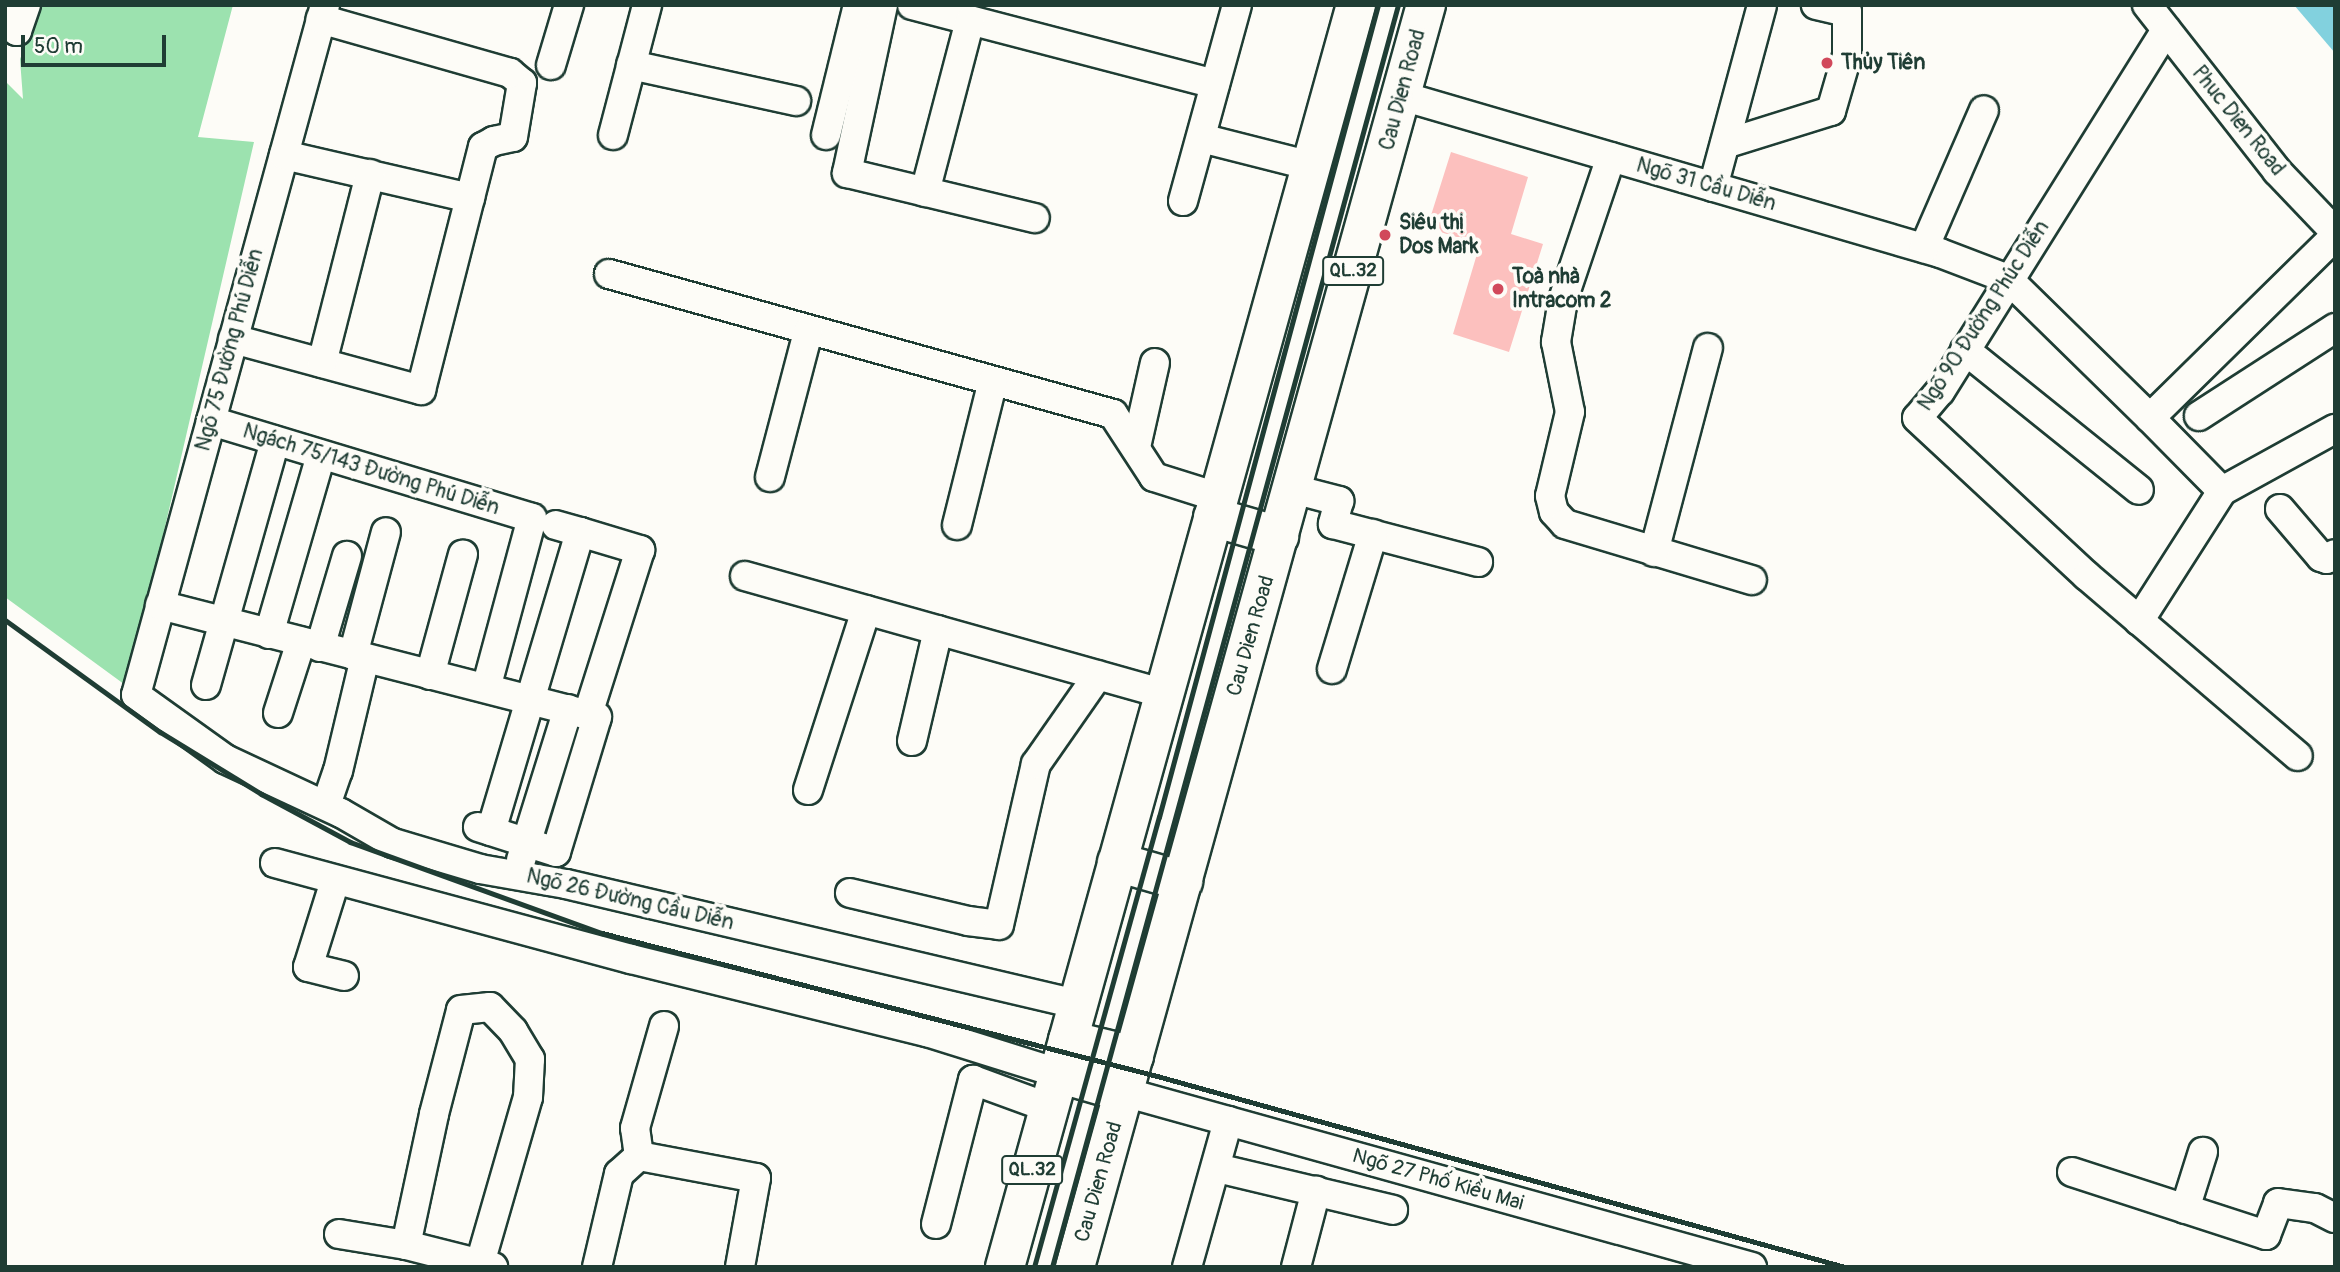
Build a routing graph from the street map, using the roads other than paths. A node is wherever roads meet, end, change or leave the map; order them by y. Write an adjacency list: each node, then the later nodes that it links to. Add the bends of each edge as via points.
1 (26, 5): 14 (street, via 17,31)
2 (569, 5): 17 (street)
3 (647, 5): 18 (street)
4 (858, 5): 24 (street)
5 (883, 5): 32 (street, via 847,173)
6 (912, 5): 15 (street)
7 (1237, 5): 19 (street)
8 (1356, 5): 29 (highway, QL.32)
9 (1426, 5): 20 (highway, Cau Dien Road / QL.32)
10 (1762, 5): 26 (street)
11 (1816, 5): 26 (street, via 1847,12 1847,56 1831,111)
12 (2147, 5): 16 (street, Phuc Dien Road)
13 (323, 12): 27 (street, Ngõ 75 Đường Phú Diễn); 33 (street, via 510,74 522,83 513,137 483,147)
14 (5, 19)
15 (970, 20): 19 (street); 32 (street)
16 (2166, 30): 36 (street, Phuc Dien Road, via 2277,171); 39 (street, Ngõ 90 Đường Phúc Diễn)
17 (551, 65)
18 (631, 65): 21 (street); 23 (street)
19 (1215, 84): 25 (street)
20 (1402, 96): 28 (street, Ngõ 31 Cầu Diễn); 56 (highway, Cau Dien Road / QL.32)
21 (796, 101)
22 (1984, 110): 37 (street)
23 (613, 135)
24 (826, 135)
25 (1201, 138): 29 (street); 34 (street)
26 (1725, 144): 31 (street)
27 (284, 155): 30 (street); 42 (street, Ngõ 75 Đường Phú Diễn)
28 (1611, 157): 31 (street, Ngõ 31 Cầu Diễn); 66 (street, via 1563,300 1556,342 1570,412 1550,496 1554,512 1564,524)
29 (1312, 166): 59 (highway, QL.32)
30 (370, 174): 33 (street); 45 (street)
31 (1713, 187): 37 (street, Ngõ 31 Cầu Diễn)
32 (925, 192): 35 (street)
33 (470, 198): 45 (street, via 421,390)
34 (1182, 201)
35 (1035, 218)
36 (2335, 234): 49 (street)
37 (1924, 248): 39 (street, Ngõ 31 Cầu Diễn)
38 (609, 274): 41 (street)
39 (2008, 279): 44 (street, Ngõ 90 Đường Phúc Diễn); 49 (street)
40 (2335, 328): 48 (street)
41 (808, 332): 47 (street); 55 (street)
42 (233, 339): 45 (street); 50 (street, Ngõ 75 Đường Phú Diễn)
43 (1708, 348): 66 (street)
44 (1965, 350): 57 (street); 75 (street, Ngõ 90 Đường Phúc Diễn, via 1917,418)
45 (322, 363)
46 (1155, 363): 53 (street)
47 (993, 381): 53 (street, via 1113,414); 62 (street)
48 (2199, 416)
49 (2150, 418): 58 (street)
50 (211, 421): 52 (street, Ngách 75/143 Đường Phú Diễn); 73 (street, Ngõ 75 Đường Phú Diễn)
51 (2335, 429): 58 (street)
52 (275, 441): 54 (street, Ngách 75/143 Đường Phú Diễn); 76 (street)
53 (1136, 447): 59 (street, via 1154,477)
54 (321, 455): 61 (street, Ngách 75/143 Đường Phú Diễn); 78 (street)
55 (770, 477)
56 (1293, 489): 64 (street, via 1339,501 1333,523); 65 (highway, Cau Dien Road / QL.32)
57 (2139, 490)
58 (2222, 491): 75 (street)
59 (1216, 507): 65 (highway); 86 (highway, QL.32)
60 (2280, 509): 68 (street, via 2321,557)
61 (556, 525): 85 (street); 87 (street); 88 (street, Ngách 75/143 Đường Phú Diễn, via 640,550)
62 (957, 525)
63 (386, 532): 80 (street)
64 (1373, 534): 70 (street); 81 (street)
65 (1279, 536): 99 (highway, Cau Dien Road / QL.32)
66 (1654, 552): 72 (street)
67 (463, 554): 82 (street)
68 (2333, 555)
69 (347, 556): 79 (street)
70 (1478, 562)
71 (745, 576): 74 (street)
72 (1752, 580)
73 (160, 605): 76 (street); 93 (street, Ngõ 75 Đường Phú Diễn, via 136,695 225,759)
74 (866, 610): 77 (street); 92 (street)
75 (2139, 621): 91 (street, Ngõ 90 Đường Phúc Diễn)
76 (224, 622): 78 (street); 84 (street)
77 (938, 630): 83 (street); 90 (street)
78 (269, 634): 79 (street)
79 (311, 644): 80 (street); 89 (street)
80 (359, 657): 82 (street); 93 (street, via 338,771)
81 (1332, 669)
82 (430, 675): 85 (street)
83 (1098, 675): 86 (street); 100 (street, via 1036,764 999,925)
84 (206, 685)
85 (486, 688): 87 (street)
86 (1165, 694): 95 (highway, QL.32)
87 (528, 699): 88 (street); 94 (street, via 484,829)
88 (578, 712): 94 (street, Ngõ 26 Đường Cầu Diễn)
89 (278, 713)
90 (912, 741)
91 (2298, 756)
92 (808, 790)
93 (326, 805): 97 (street, via 393,843 480,869)
94 (526, 844): 97 (street, Ngõ 26 Đường Cầu Diễn)
95 (1117, 862): 99 (highway); 103 (highway, QL.32)
96 (275, 863): 98 (street)
97 (517, 874): 103 (street, Ngõ 26 Đường Cầu Diễn)
98 (335, 881): 101 (street, via 308,967); 103 (street, via 927,1032)
99 (1182, 881): 104 (highway, Cau Dien Road / QL.32)
100 (849, 893)
101 (344, 976)
102 (664, 1026): 107 (street, via 635,1128)
103 (1063, 1056): 104 (highway); 114 (street, via 973,1080); 120 (highway, QL.32)
104 (1129, 1074): 105 (street, Ngõ 27 Phố Kiều Mai); 121 (highway, Cau Dien Road / QL.32)
105 (1228, 1121): 108 (street); 124 (street, Ngõ 27 Phố Kiều Mai)
106 (2203, 1152): 111 (street)
107 (639, 1156): 118 (street, via 620,1174); 119 (street, via 756,1178)
108 (1217, 1168): 110 (street); 122 (street)
109 (2072, 1172): 111 (street)
110 (1316, 1191): 112 (street); 123 (street)
111 (2185, 1209): 113 (street, via 2266,1235 2278,1203 2315,1208)
112 (1393, 1210)
113 (2335, 1218)
114 (936, 1224)
115 (339, 1234): 116 (street)
116 (406, 1245): 117 (street); 117 (street, via 433,1114 461,1010 490,1007 513,1031 530,1059 528,1097)
117 (486, 1265)
118 (597, 1267)
119 (740, 1267)
120 (1005, 1267)
121 (1075, 1267)
122 (1188, 1267)
123 (1296, 1267)
124 (1752, 1267)

